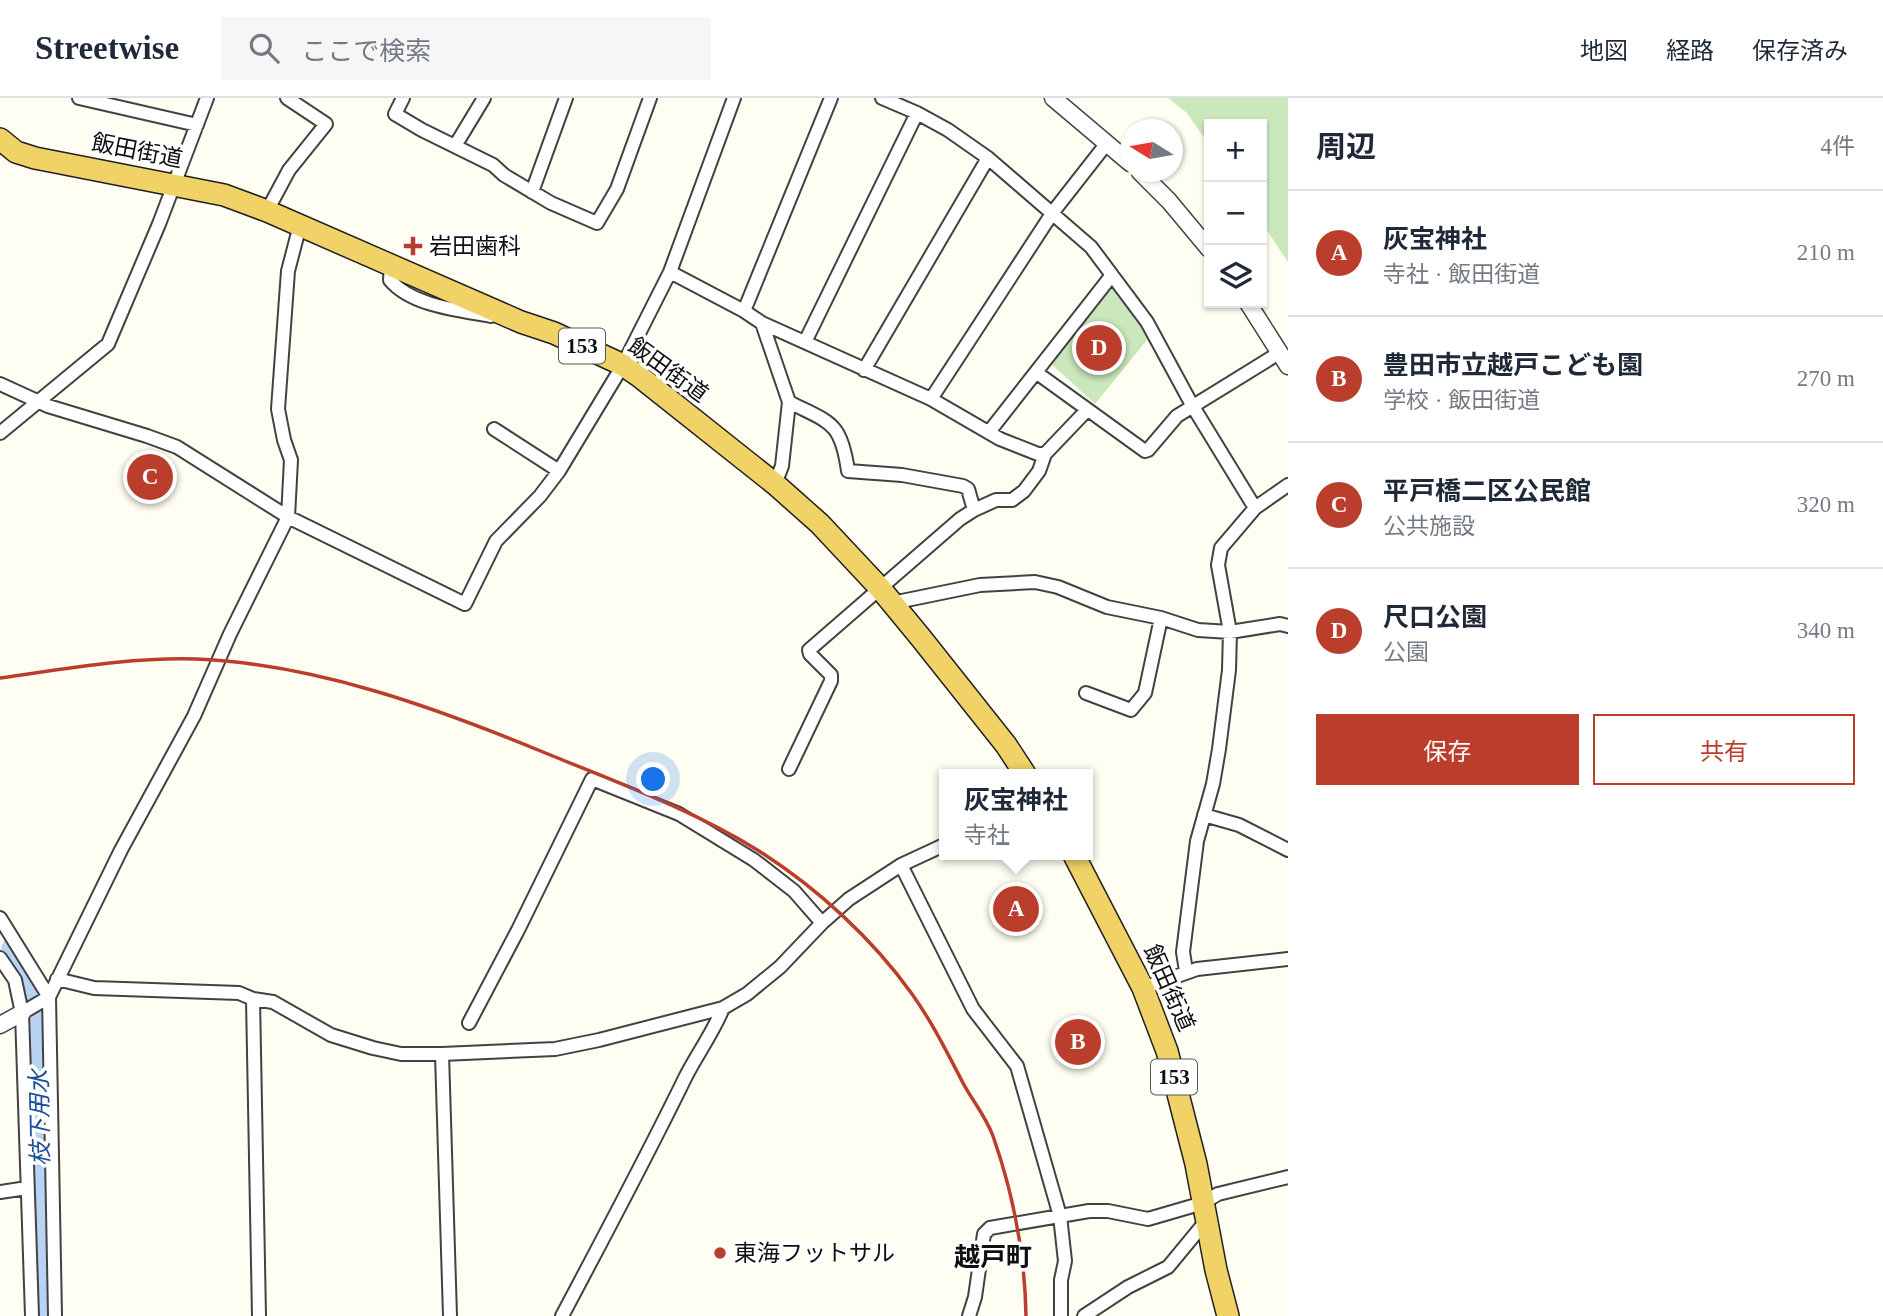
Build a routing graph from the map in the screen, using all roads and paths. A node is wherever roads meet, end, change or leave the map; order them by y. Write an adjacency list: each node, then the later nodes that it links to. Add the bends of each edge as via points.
1 (79, 98): 13 (street)
2 (207, 98): 13 (street)
3 (286, 98): 22 (street, via 326,124 289,170)
4 (403, 98): 16 (street, via 395,114)
5 (484, 98): 16 (street)
6 (566, 98): 21 (street)
7 (650, 98): 21 (street, via 617,189 597,223)
8 (734, 98): 26 (street)
9 (831, 98): 29 (street)
10 (882, 98): 12 (street)
11 (1053, 98): 15 (street)
12 (917, 113): 18 (street); 31 (street)
13 (197, 125): 20 (street)
14 (0, 139): 20 (highway, 飯田街道 / 153, via 16,152 35,158)
15 (1107, 143): 17 (street); 23 (street)
16 (455, 146): 21 (street)
17 (1120, 154)
18 (988, 158): 23 (street); 34 (street)
19 (1150, 182): 25 (street)
20 (175, 184): 22 (highway, 飯田街道 / 153); 39 (street, via 108,344)
21 (532, 192)
22 (267, 211): 24 (highway, 飯田街道 / 153)
23 (1053, 212): 27 (street, via 1091,247); 37 (street)
24 (300, 225): 33 (highway, 飯田街道 / 153); 51 (street, via 288,271 278,409 291,460)
25 (1206, 245)
26 (670, 272): 29 (street); 33 (street)
27 (1112, 275): 35 (street); 40 (street, via 1147,322)
28 (1251, 308): 32 (street)
29 (744, 311): 30 (street)
30 (762, 323): 31 (street); 38 (street)
31 (804, 342): 34 (street)
32 (1284, 359): 40 (street)
33 (623, 365): 46 (street); 47 (highway, 飯田街道 / 153)
34 (864, 370): 37 (street)
35 (1037, 373): 41 (street); 43 (street)
36 (0, 384): 39 (street)
37 (931, 398): 43 (street)
38 (789, 402): 47 (street, via 782,466); 50 (street, via 834,426 848,471 962,486 968,489)
39 (39, 403): 44 (street); 51 (street, via 177,447)
40 (1192, 405): 41 (street, via 1145,452); 49 (street)
41 (1087, 410): 45 (street)
42 (494, 429): 46 (street)
43 (989, 432): 45 (street, via 1019,448)
44 (0, 433)
45 (1045, 454): 50 (street, via 1024,491 1012,500 996,500)
46 (559, 471): 51 (street, via 496,541 465,604)
47 (775, 484): 52 (highway, 飯田街道 / 153, via 836,539)
48 (1288, 485): 49 (street)
49 (1255, 508): 55 (street, via 1221,548 1218,565)
50 (974, 510): 52 (street)
51 (288, 517): 69 (street, via 194,716)
52 (886, 595): 53 (street, via 1035,583 1108,607); 57 (street, via 810,650 831,681); 58 (highway, 飯田街道 / 153)
53 (1161, 618): 55 (street); 56 (street, via 1145,693 1131,710)
54 (1288, 626): 55 (street)
55 (1230, 632): 59 (street, via 1224,718)
56 (1086, 693)
57 (789, 769)
58 (1022, 769)
59 (1204, 815): 61 (street, via 1239,825); 68 (street, via 1183,952)
60 (939, 847): 63 (street)
61 (1288, 850)
62 (1077, 860): 70 (highway, 飯田街道 / 153)
63 (901, 865): 65 (street); 82 (street, via 973,1009 1017,1066)
64 (0, 918): 71 (street)
65 (822, 923): 73 (street, via 780,967); 75 (street, via 794,891 754,860 679,814 592,779)
66 (0, 958): 74 (street, via 15,980)
67 (1288, 959): 68 (street)
68 (1186, 971): 70 (street)
69 (57, 979): 71 (street); 72 (street, via 94,988 239,993)
70 (1143, 988): 81 (highway, 飯田街道 / 153, via 1167,1051)
71 (47, 999): 74 (street); 84 (street)
72 (253, 999): 77 (street, via 273,1002 331,1035 373,1048 401,1054); 85 (street)
73 (723, 1008): 77 (street, via 555,1049); 87 (street)
74 (22, 1013): 76 (street); 79 (street)
75 (469, 1023)
76 (0, 1026)
77 (442, 1054): 86 (street)
78 (1288, 1177): 81 (street, via 1218,1194)
79 (27, 1188): 80 (street); 83 (street)
80 (0, 1192)
81 (1205, 1212): 82 (street, via 1148,1219 1108,1211); 90 (street, via 1168,1267); 91 (highway, 飯田街道 / 153)
82 (1060, 1216): 88 (street, via 984,1234); 89 (street, via 1065,1261)
83 (32, 1316)
84 (55, 1316)
85 (259, 1316)
86 (450, 1316)
87 (562, 1316)
88 (970, 1316)
89 (1061, 1316)
90 (1084, 1316)
91 (1228, 1316)

